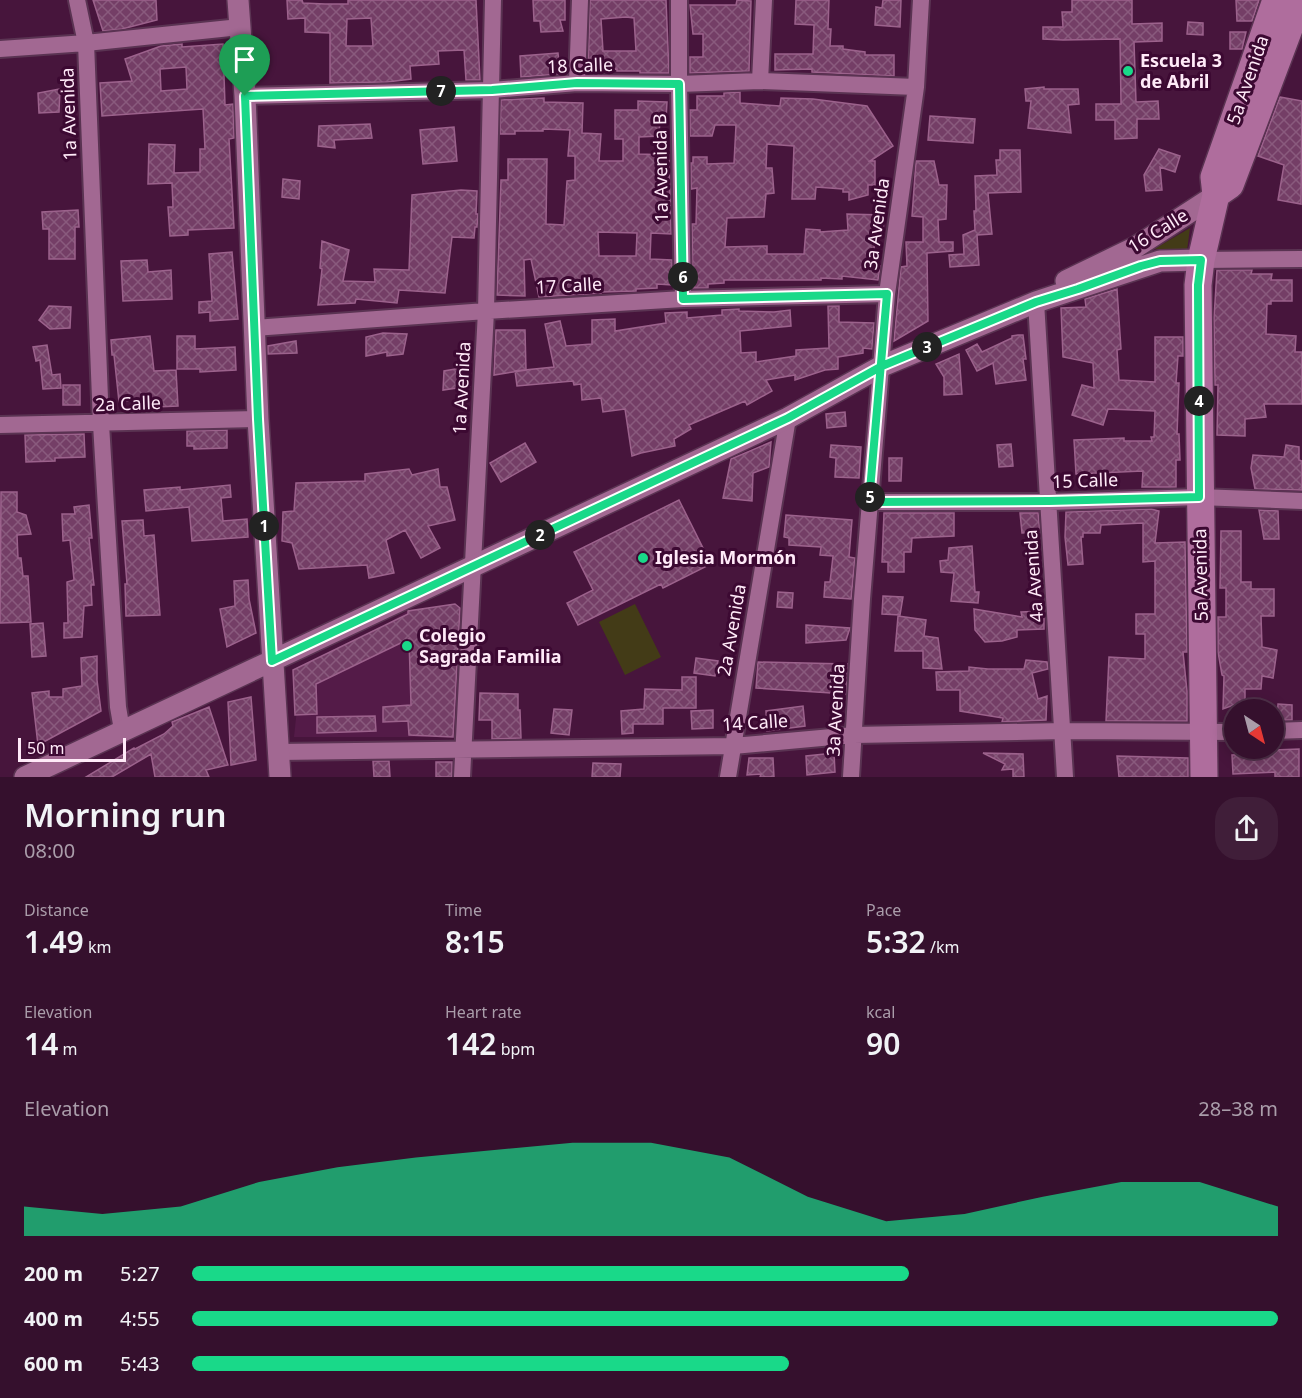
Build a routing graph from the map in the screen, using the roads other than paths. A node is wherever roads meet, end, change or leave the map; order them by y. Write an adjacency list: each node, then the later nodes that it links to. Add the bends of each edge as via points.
1 (77, 0): 11 (street, 1a Avenida)
2 (238, 0): 10 (street)
3 (493, 0): 17 (street, 1a Avenida)
4 (580, 0): 14 (street)
5 (679, 0): 15 (street, 1a Avenida B)
6 (764, 0): 13 (street)
7 (921, 0): 16 (street, 3a Avenida)
8 (1276, 0): 19 (main road, 5a Avenida, via 1214,177)
9 (1300, 0): 19 (main road, 5a Avenida, via 1230,185)
10 (240, 27): 11 (street); 18 (street)
11 (86, 44): 12 (street); 30 (street, 1a Avenida)
12 (0, 49)
13 (760, 81): 15 (street, 18 Calle); 16 (street, 18 Calle)
14 (577, 83): 15 (street, 18 Calle); 17 (street, 18 Calle)
15 (679, 84): 23 (street, 1a Avenida B)
16 (916, 87): 22 (street, 3a Avenida)
17 (492, 90): 18 (street, 18 Calle); 25 (street, 1a Avenida)
18 (245, 96): 26 (street)
19 (1216, 195): 21 (main road, 5a Avenida); 24 (street, 16 Calle, via 1136,247 1070,279)
20 (1302, 259): 21 (street, 16 Calle)
21 (1201, 260): 24 (street, 16 Calle, via 1160,261); 32 (main road, 5a Avenida)
22 (887, 294): 23 (street, 17 Calle); 27 (street, 3a Avenida)
23 (683, 299): 25 (street, 17 Calle)
24 (1036, 302): 27 (street, 16 Calle); 33 (street, 4a Avenida)
25 (486, 311): 26 (street, 17 Calle); 36 (street, 1a Avenida)
26 (254, 328): 29 (street)
27 (882, 366): 28 (street, 16 Calle); 35 (street, 3a Avenida)
28 (788, 418): 36 (street, 16 Calle); 45 (street, 2a Avenida)
29 (258, 419): 30 (street, 2a Calle); 37 (street)
30 (101, 424): 31 (street, 2a Calle); 38 (street, 1a Avenida)
31 (0, 425)
32 (1199, 497): 33 (street, 15 Calle); 34 (street, 15 Calle); 43 (main road, 5a Avenida)
33 (1049, 501): 35 (street, 15 Calle); 40 (street, 4a Avenida)
34 (1302, 501)
35 (869, 502): 44 (street, 3a Avenida)
36 (472, 567): 37 (street, 16 Calle); 46 (street, 1a Avenida)
37 (272, 661): 38 (street, 16 Calle); 47 (street)
38 (122, 730): 48 (street, 16 Calle)
39 (1302, 730): 41 (street)
40 (1064, 731): 43 (street, 14 Calle); 44 (street, 14 Calle); 53 (street, 4a Avenida)
41 (1284, 731)
42 (1224, 732): 43 (street, 14 Calle)
43 (1203, 733): 54 (main road, 5a Avenida)
44 (854, 735): 45 (street, 14 Calle); 52 (street, 3a Avenida)
45 (733, 746): 46 (street, 14 Calle); 51 (street, 2a Avenida)
46 (462, 748): 47 (street, 14 Calle); 50 (street, 1a Avenida)
47 (279, 752): 49 (street)
48 (33, 775)
49 (280, 777)
50 (462, 777)
51 (728, 777)
52 (851, 777)
53 (1065, 777)
54 (1204, 777)

